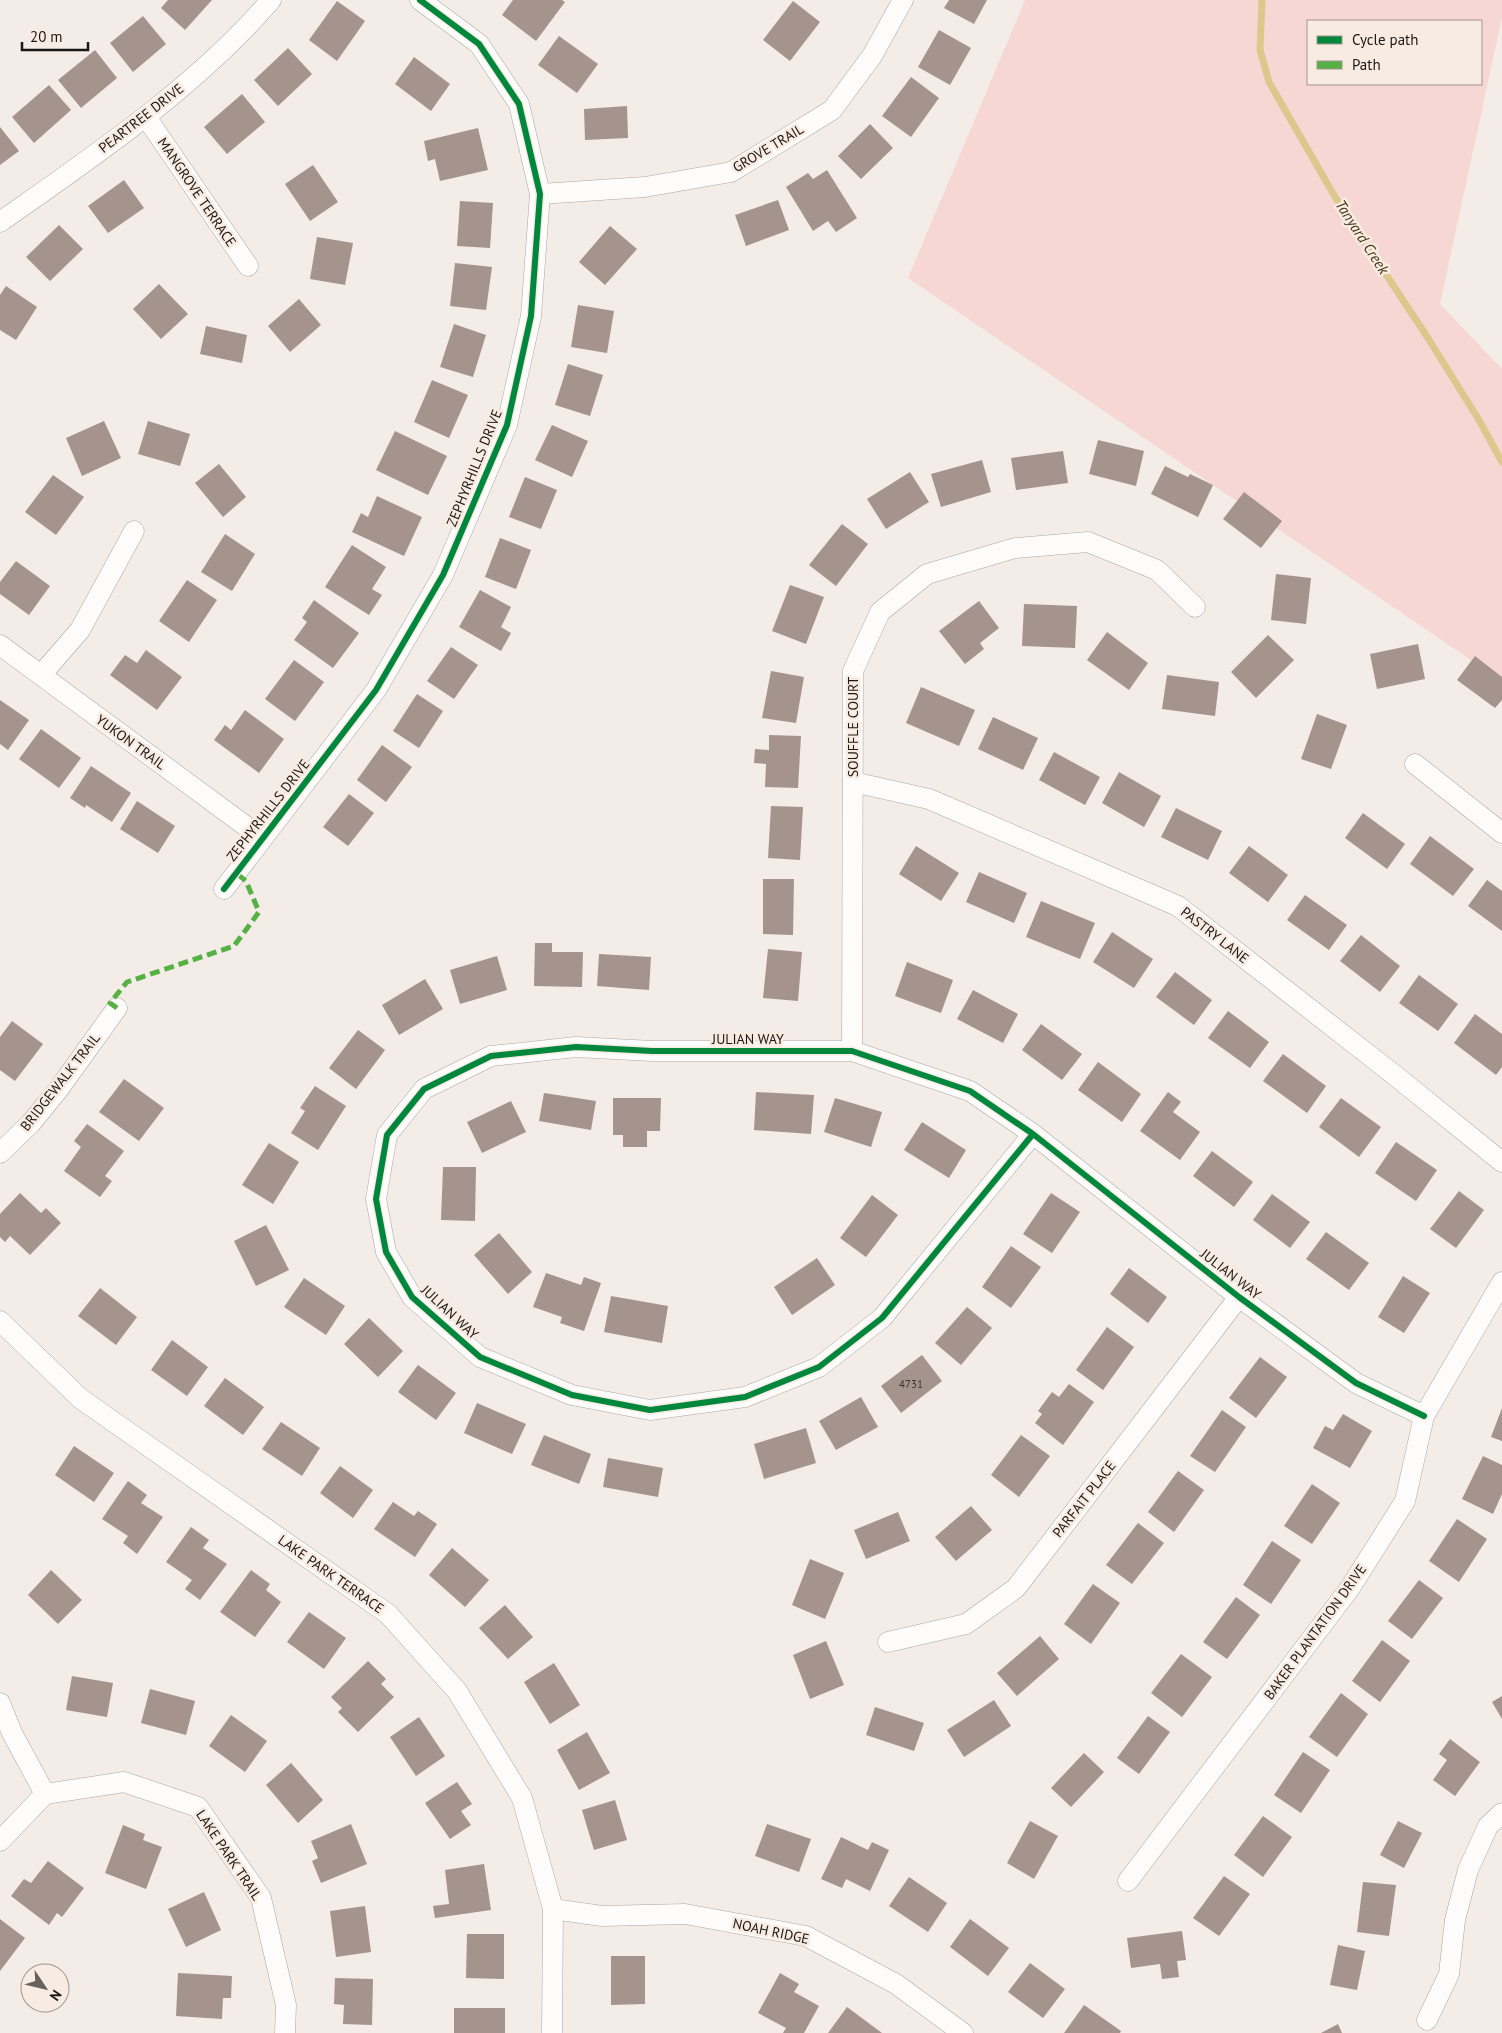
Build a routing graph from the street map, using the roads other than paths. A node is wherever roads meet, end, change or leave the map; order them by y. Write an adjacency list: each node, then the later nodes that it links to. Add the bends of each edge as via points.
1 (271, 0): 4 (street, PEARTREE DRIVE, via 244,32)
2 (420, 0): 5 (street, ZEPHYRHILLS DRIVE, via 479,44 519,104)
3 (902, 0): 5 (street, GROVE TRAIL, via 872,56 832,110 731,172 645,187)
4 (146, 117): 6 (street, PEARTREE DRIVE); 7 (street, MANGROVE TERRACE)
5 (540, 194): 15 (street, ZEPHYRHILLS DRIVE, via 531,316 507,425 451,557 376,690)
6 (0, 222)
7 (248, 266)
8 (134, 531): 11 (street, via 80,630)
9 (1195, 607): 13 (street, SOUFFLE COURT, via 1157,570 1088,542 1016,548 927,574 880,612 853,671)
10 (0, 645): 11 (street, YUKON TRAIL)
11 (41, 675): 15 (street, YUKON TRAIL)
12 (1415, 764): 14 (street)
13 (853, 782): 18 (street, SOUFFLE COURT); 21 (street, PASTRY LANE, via 929,799 1178,906)
14 (1502, 833)
15 (262, 838): 16 (street, ZEPHYRHILLS DRIVE)
16 (224, 888)
17 (117, 1008): 20 (street, BRIDGEWALK TRAIL, via 58,1090)
18 (852, 1051): 19 (street, JULIAN WAY, via 970,1091); 19 (street, JULIAN WAY, via 672,1051 576,1047 491,1056 424,1089 387,1135 376,1199 386,1252 412,1297 480,1356 572,1395 650,1410 745,1397 819,1367 882,1318)
19 (1033, 1134): 23 (street, JULIAN WAY)
20 (0, 1153)
21 (1502, 1162)
22 (1502, 1282): 25 (street, BAKER PLANTATION DRIVE)
23 (1239, 1297): 25 (street, JULIAN WAY, via 1356,1383); 26 (street, PARFAIT PLACE, via 1016,1588 966,1624)
24 (0, 1321): 32 (street, LAKE PARK TERRACE, via 81,1399 388,1614 457,1691 522,1798)
25 (1424, 1416): 31 (street, BAKER PLANTATION DRIVE, via 1405,1501 1350,1588)
26 (888, 1642)
27 (0, 1704): 28 (street)
28 (45, 1794): 30 (street); 34 (street, LAKE PARK TRAIL, via 124,1782 198,1807 261,1898 286,2005)
29 (1502, 1813): 33 (street, via 1488,1826 1468,1870 1455,1920 1449,1974)
30 (0, 1842)
31 (1128, 1881)
32 (554, 1909): 35 (street, LAKE PARK TERRACE); 36 (street, NOAH RIDGE, via 602,1916 685,1914 806,1936 896,1984)
33 (1427, 2020)
34 (285, 2033)
35 (552, 2033)
36 (963, 2033)

